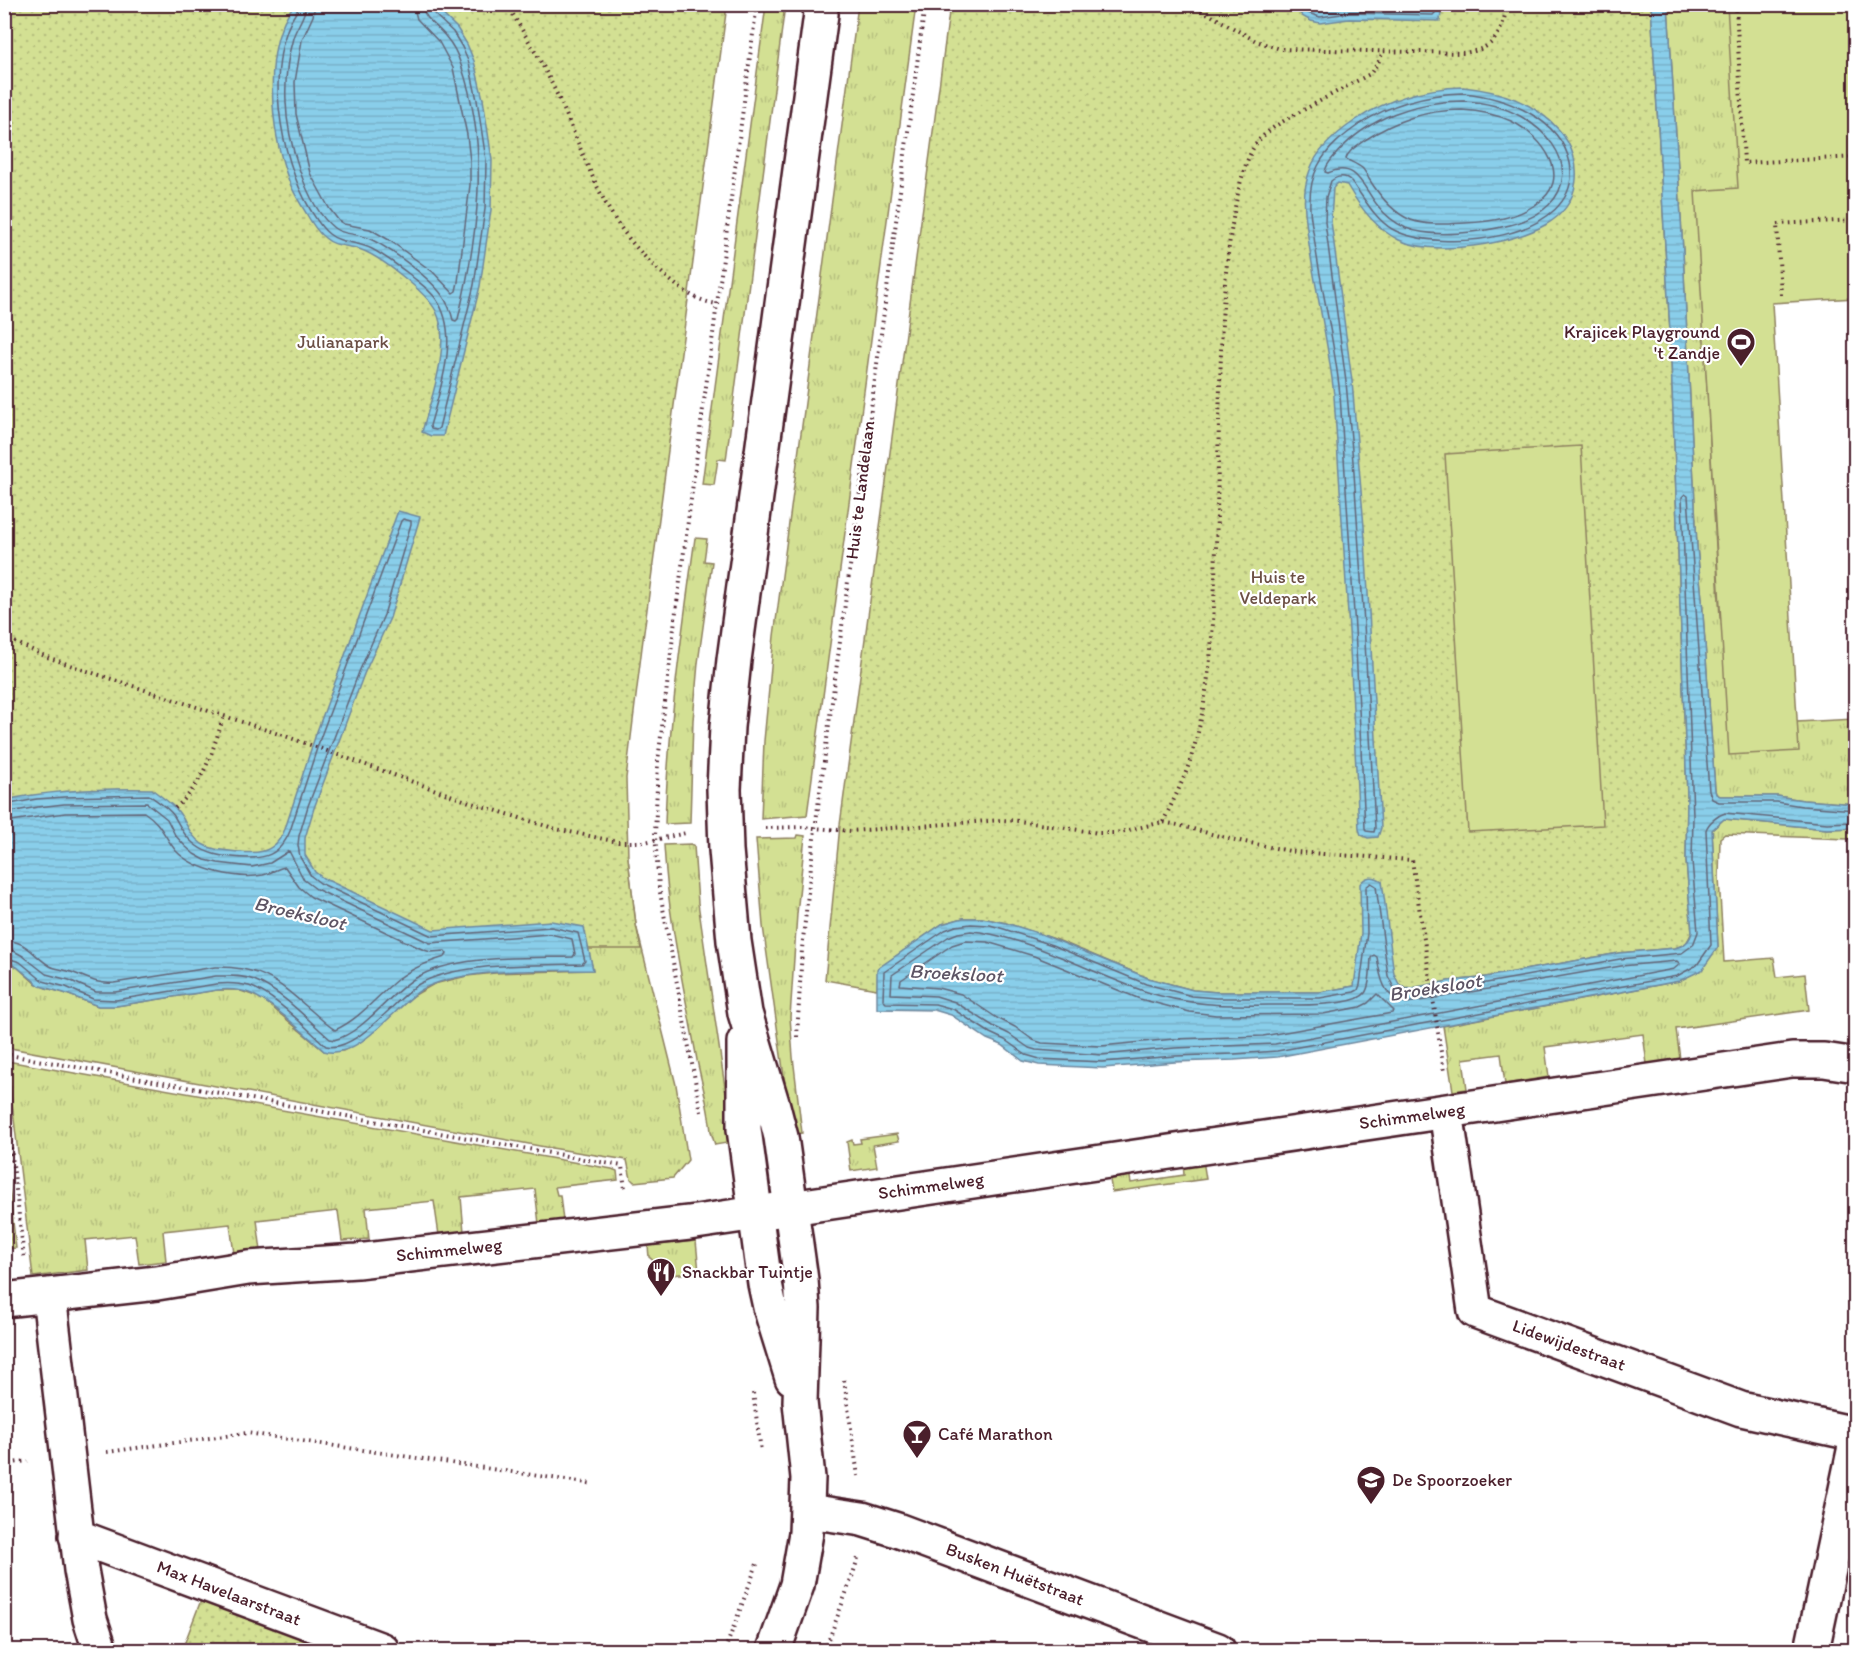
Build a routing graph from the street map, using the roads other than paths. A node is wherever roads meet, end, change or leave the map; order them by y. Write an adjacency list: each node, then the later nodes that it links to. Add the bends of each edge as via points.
1 (822, 8): 2 (street, via 734,660 725,761 725,830)
2 (745, 1013): 5 (street, via 776,1114); 6 (street, via 744,1130)
3 (1856, 1065): 4 (street, Schimmelweg, via 1792,1060)
4 (1446, 1112): 5 (street, Schimmelweg); 9 (street, Lidewijdestraat, via 1475,1311 1742,1409)
5 (791, 1207): 6 (street, Schimmelweg); 8 (street, via 801,1280)
6 (755, 1212): 7 (street, Schimmelweg, via 357,1261 248,1268); 8 (street, via 767,1296)
7 (27, 1298): 12 (street)
8 (800, 1402): 11 (street)
9 (1856, 1434)
10 (1856, 1442): 17 (street)
11 (808, 1511): 15 (street, via 797,1585); 16 (street, Busken Huëtstraat, via 897,1530)
12 (76, 1536): 13 (street, via 85,1596); 14 (street, Max Havelaarstraat)
13 (100, 1650)
14 (382, 1650)
15 (774, 1650)
16 (1218, 1650)
17 (1812, 1650)

